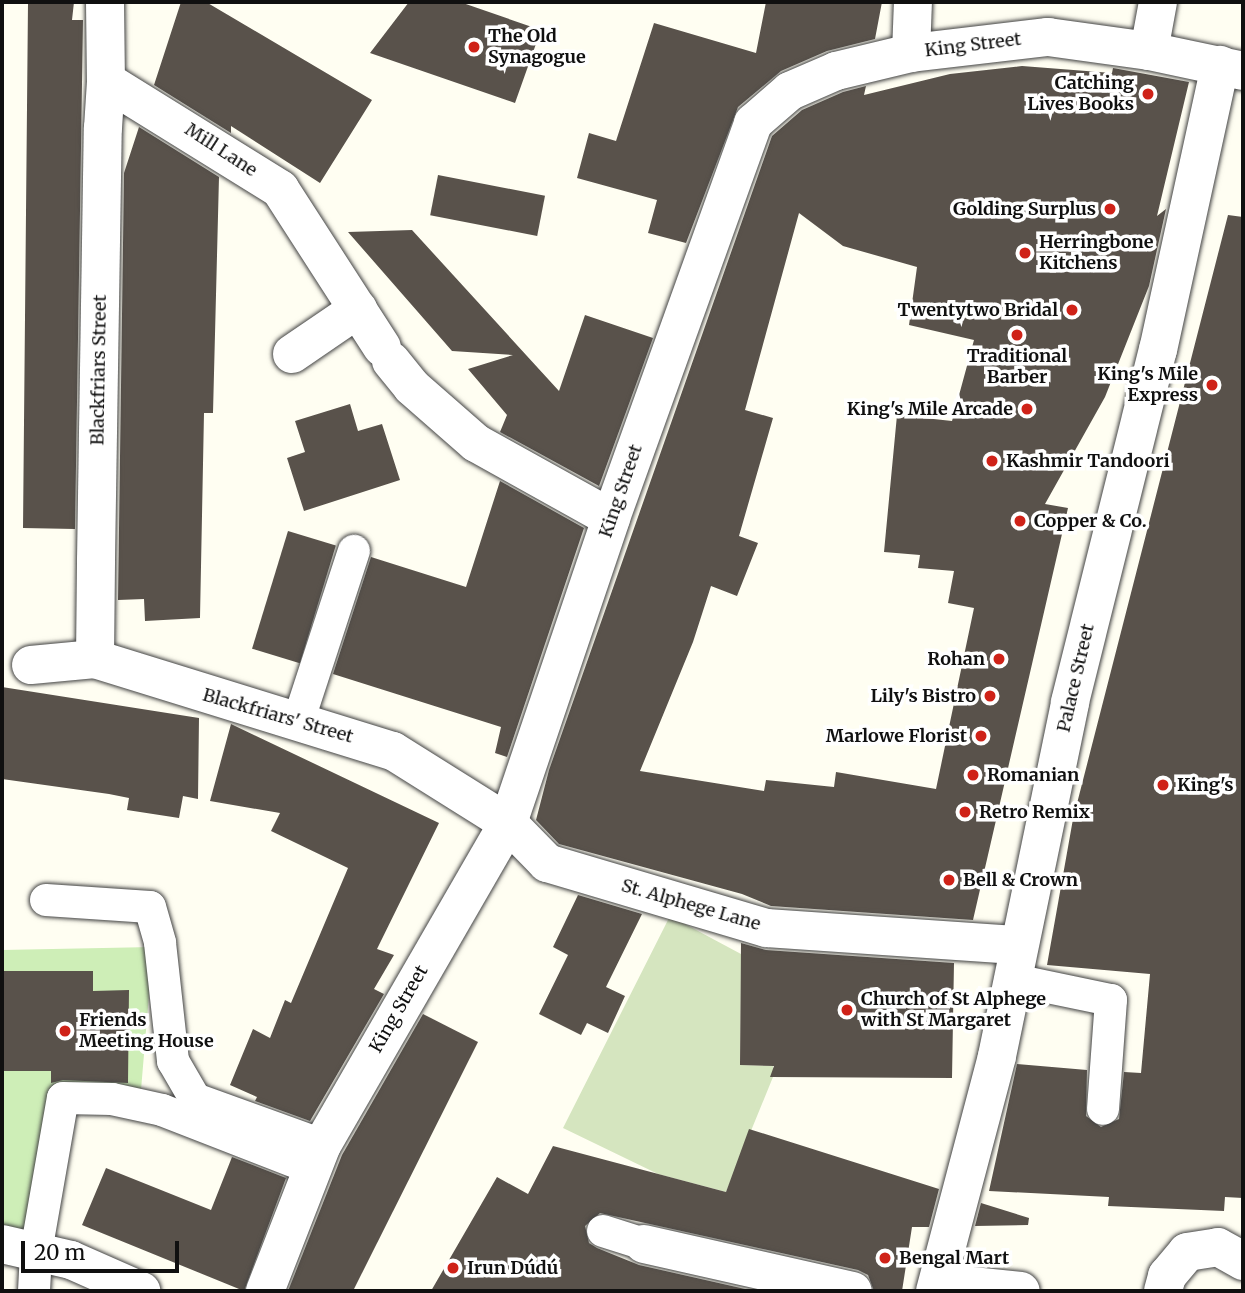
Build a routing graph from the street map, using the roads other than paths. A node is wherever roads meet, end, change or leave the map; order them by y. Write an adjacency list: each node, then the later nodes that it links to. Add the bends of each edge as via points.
1 (105, 2): 7 (street)
2 (913, 2): 5 (street)
3 (1158, 2): 4 (street)
4 (1149, 51): 5 (street, King Street, via 1048,37); 6 (street, King Street)
5 (911, 53): 10 (street, King Street, via 824,76 790,91 753,123)
6 (1232, 68): 17 (street, Palace Street, via 1070,702)
7 (106, 81): 8 (street, Mill Lane, via 280,189); 12 (street, Blackfriars Street)
8 (358, 309): 9 (street); 10 (street, Mill Lane, via 412,387 476,443)
9 (292, 354)
10 (611, 518): 15 (street, King Street)
11 (354, 551): 14 (lane)
12 (95, 659): 13 (street, Blackfriars' Street); 14 (street, Blackfriars' Street, via 181,688)
13 (31, 665)
14 (299, 719): 15 (street, Blackfriars' Street, via 393,751)
15 (508, 823): 17 (street, St. Alphege Lane, via 547,863 767,928); 19 (street, King Street)
16 (46, 900): 19 (lane, via 150,907 160,943 173,1061 195,1098)
17 (1016, 963): 18 (lane, via 1111,1000); 24 (street, Palace Street)
18 (1103, 1109)
19 (316, 1156): 22 (lane, via 162,1110 112,1099 63,1098); 27 (street, King Street)
20 (603, 1231): 21 (lane)
21 (644, 1244): 28 (street)
22 (19, 1248): 25 (lane); 26 (street, via 71,1260)
23 (1243, 1261): 30 (street, via 1218,1247 1187,1252 1167,1276)
24 (941, 1286): 29 (street)
25 (34, 1291)
26 (141, 1291)
27 (265, 1291)
28 (853, 1291)
29 (1021, 1291)
30 (1163, 1291)

